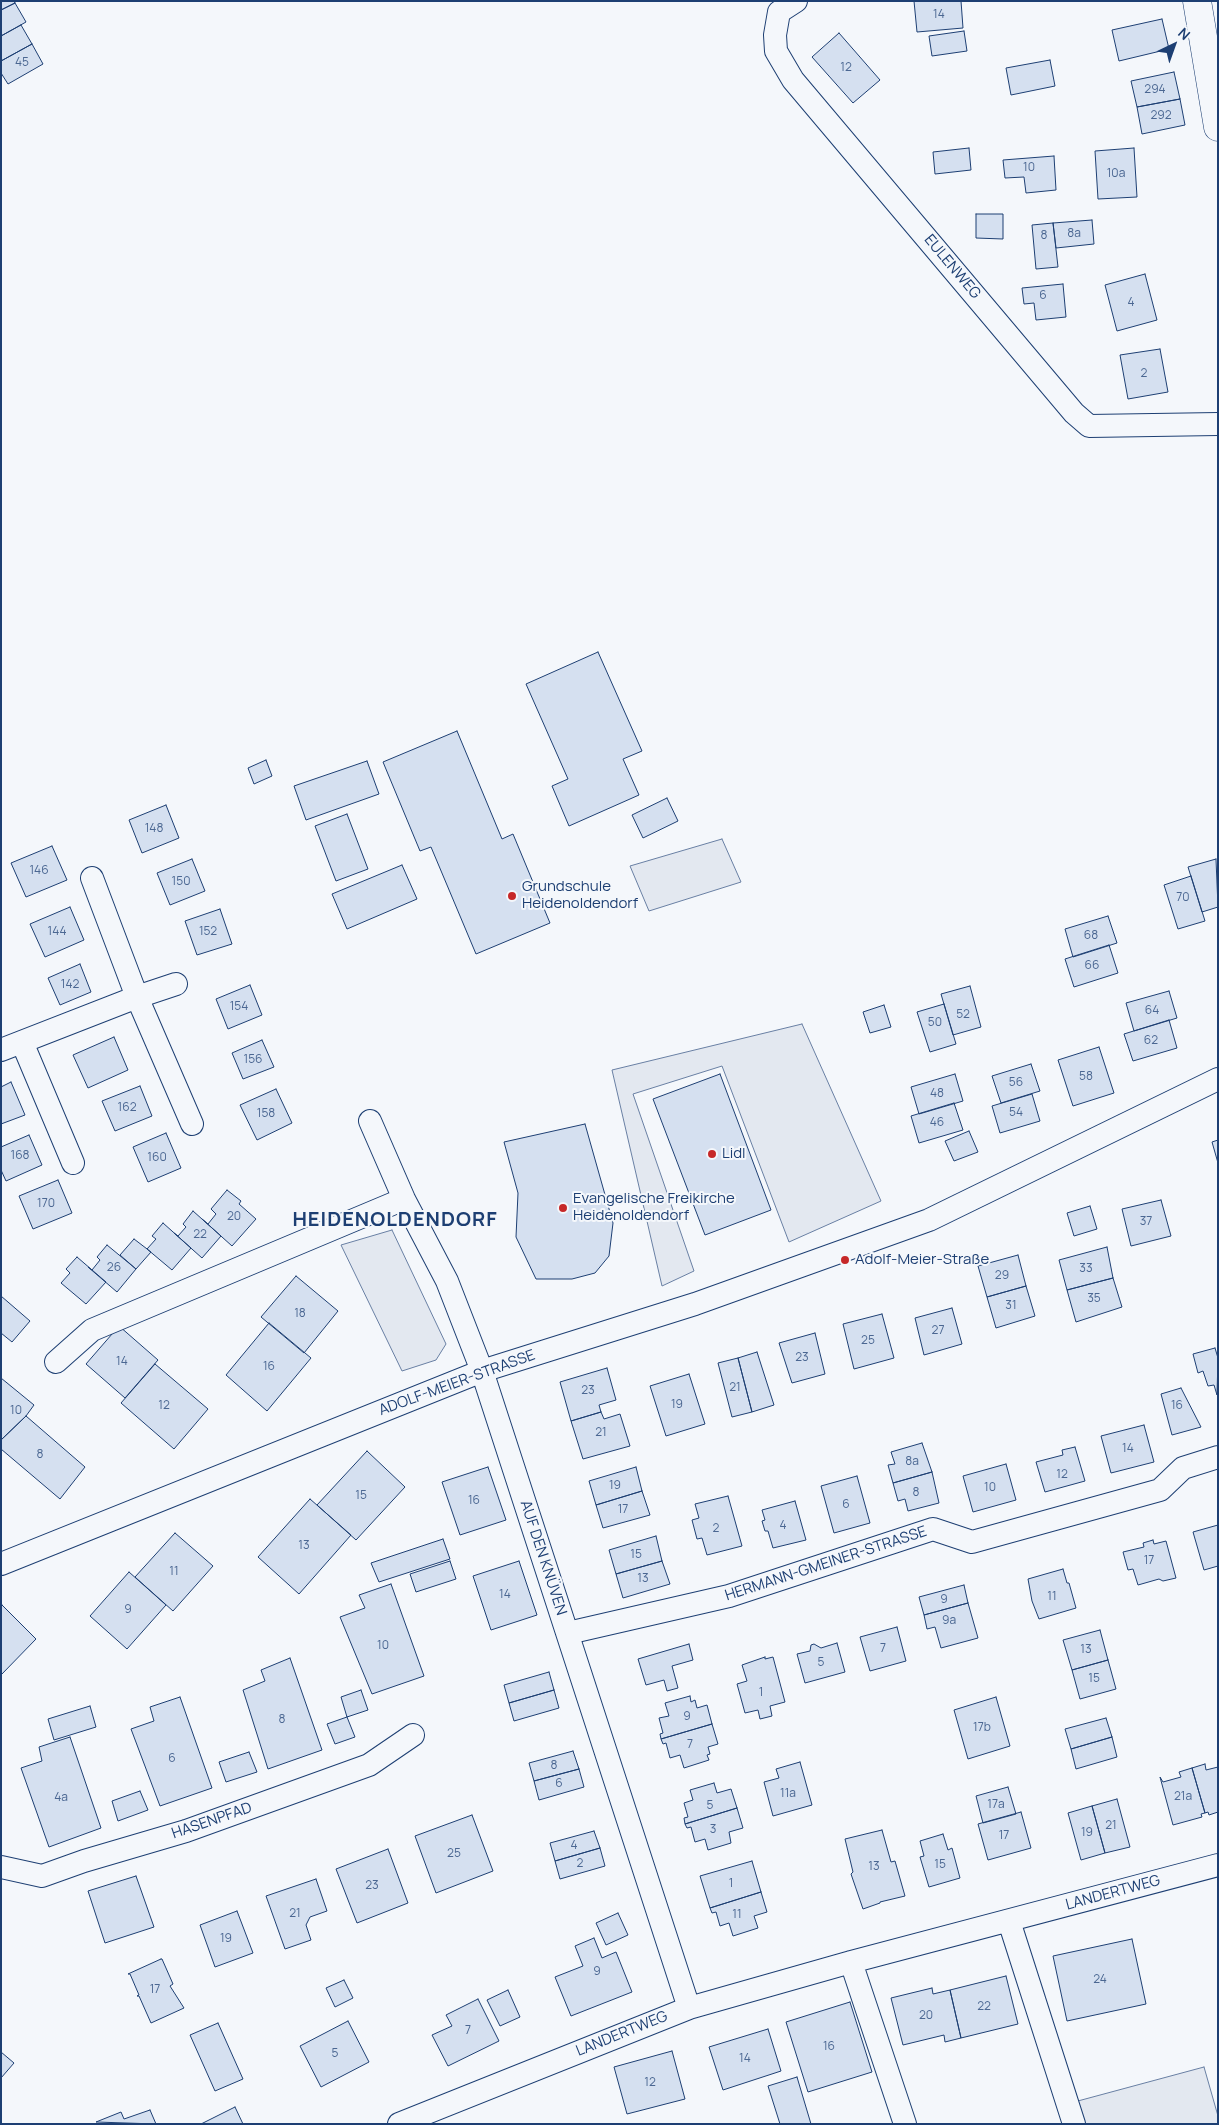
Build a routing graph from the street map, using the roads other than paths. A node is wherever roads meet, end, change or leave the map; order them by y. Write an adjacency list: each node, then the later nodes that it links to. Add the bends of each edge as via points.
1 (796, 1): 4 (street, EULENWEG, via 779,12 774,35 776,51 794,80 1074,413 1088,426)
2 (1197, 1): 3 (main road)
3 (1218, 127)
4 (1218, 424)
5 (92, 878): 7 (street)
6 (176, 984): 7 (street)
7 (137, 997): 8 (street); 12 (street)
8 (22, 1042): 9 (street); 13 (street)
9 (1, 1050)
10 (1218, 1080): 16 (street, ADOLF-MEIER-STRASSE, via 929,1220 695,1304)
11 (370, 1120): 14 (street, AUF DEN KNÜVEN)
12 (192, 1124)
13 (73, 1163)
14 (404, 1199): 15 (street, via 92,1330); 16 (street, AUF DEN KNÜVEN, via 447,1281)
15 (56, 1362)
16 (482, 1371): 18 (street, ADOLF-MEIER-STRASSE); 19 (street, AUF DEN KNÜVEN)
17 (1218, 1457): 19 (street, HERMANN-GMEINER-STRASSE, via 1183,1468 1160,1490 972,1542 933,1529 729,1596)
18 (1, 1564)
19 (568, 1633): 25 (street, AUF DEN KNÜVEN)
20 (414, 1735): 22 (street, HASENPFAD, via 369,1766 186,1831 42,1876)
21 (1218, 1865): 23 (street, LANDERTWEG)
22 (1, 1867)
23 (1009, 1921): 24 (street, LANDERTWEG); 28 (street)
24 (851, 1962): 25 (street, LANDERTWEG); 27 (street)
25 (689, 2008): 26 (street, LANDERTWEG)
26 (399, 2124)
27 (905, 2124)
28 (1074, 2124)

